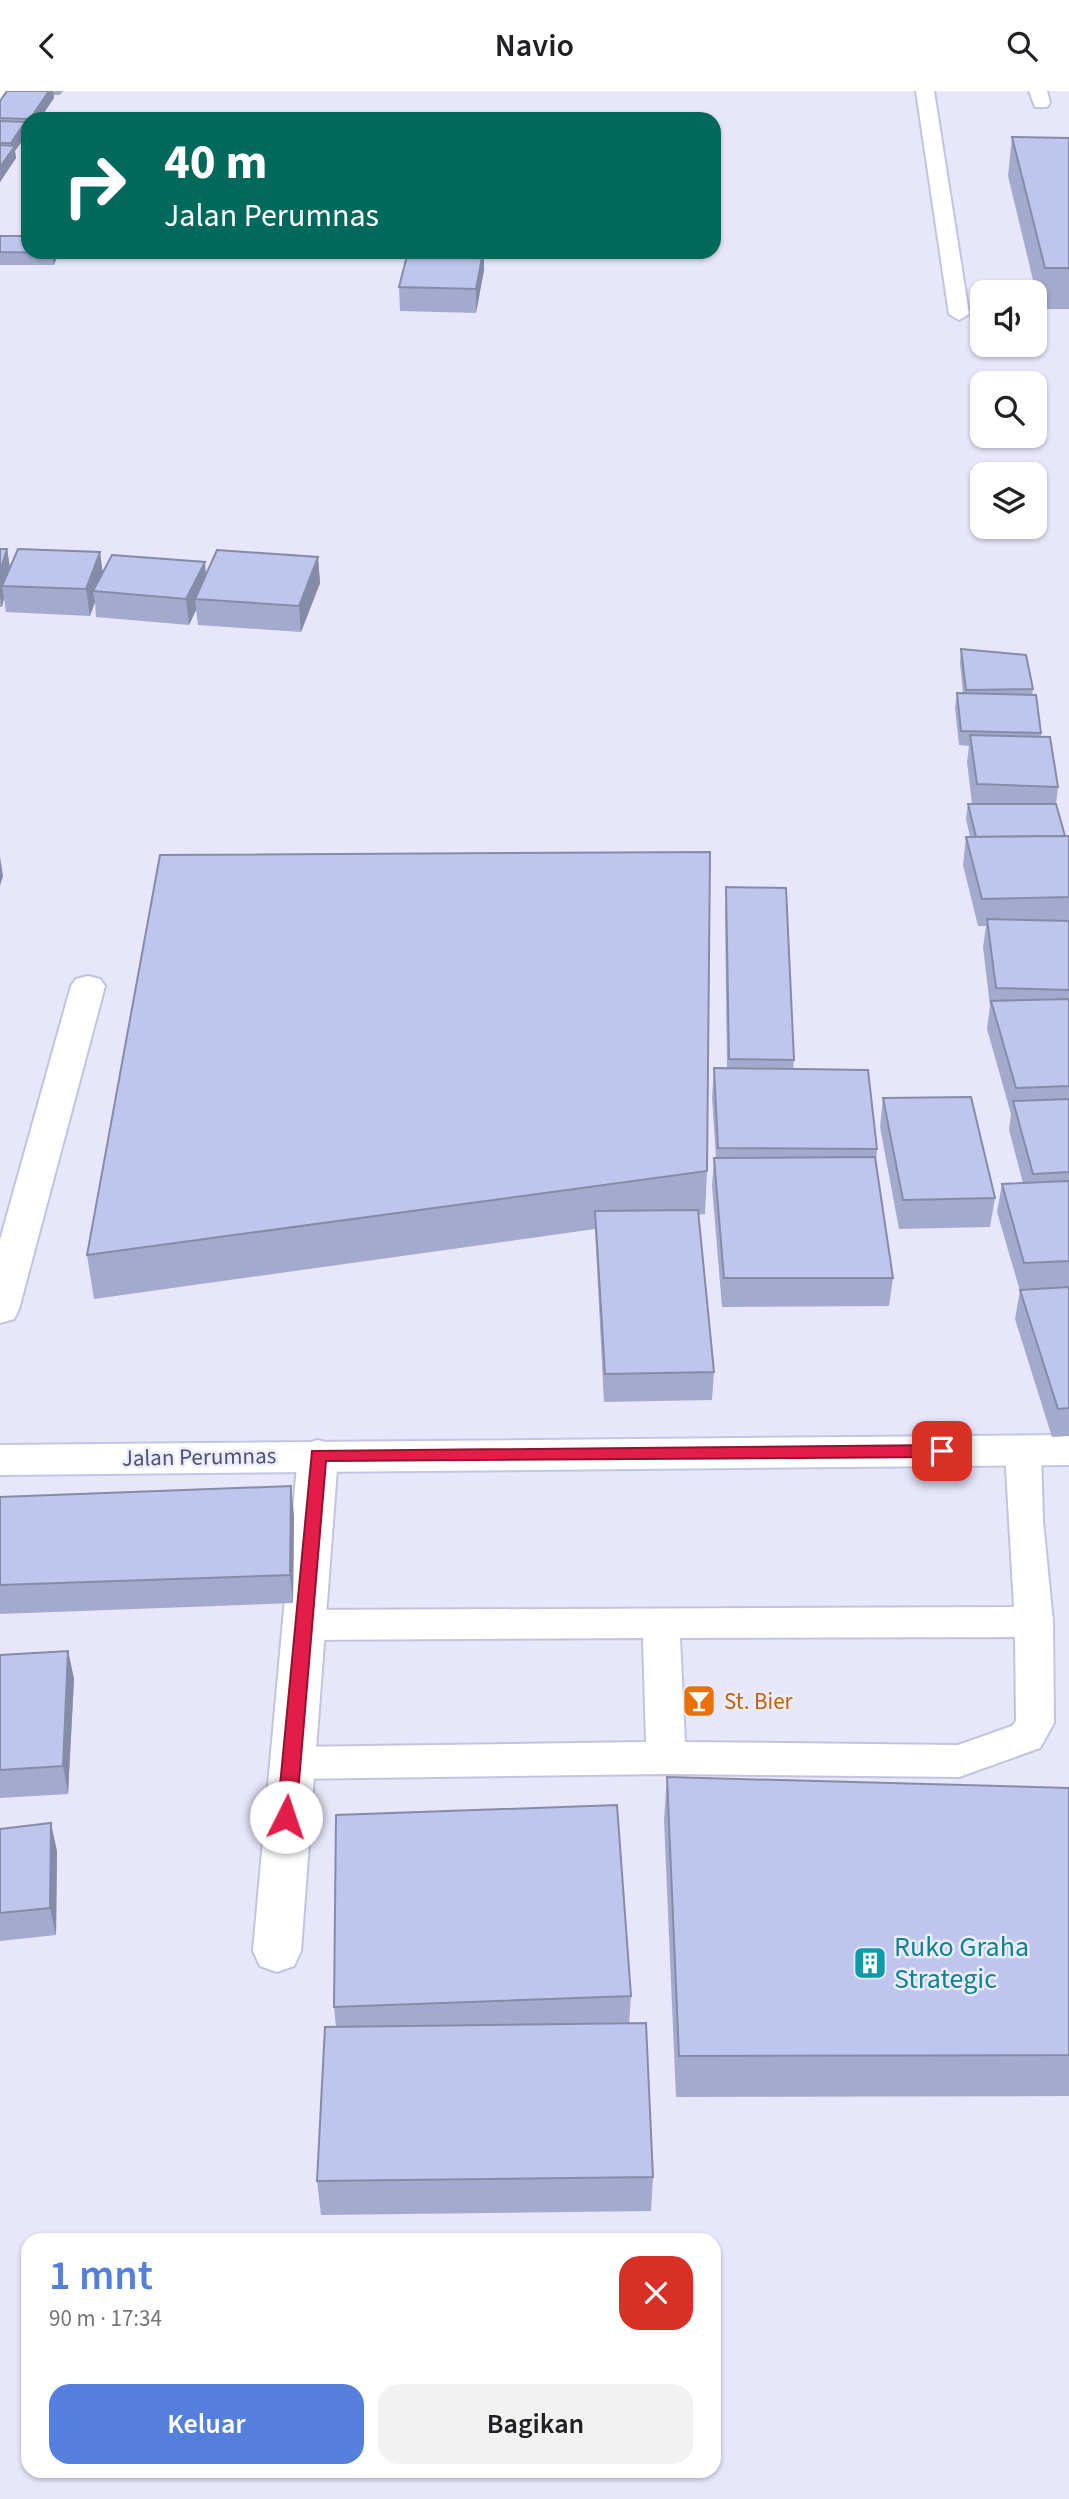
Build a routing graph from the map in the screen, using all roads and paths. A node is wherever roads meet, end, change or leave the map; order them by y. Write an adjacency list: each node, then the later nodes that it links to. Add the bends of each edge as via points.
1 (5, 91): 3 (street)
2 (925, 91): 4 (lane)
3 (0, 97)
4 (959, 314)
5 (88, 986): 6 (street)
6 (0, 1309)
7 (1069, 1450): 8 (street, Jalan Perumnas)
8 (1023, 1451): 9 (street, Jalan Perumnas); 11 (lane)
9 (318, 1455): 10 (street, Jalan Perumnas); 13 (street)
10 (0, 1460)
11 (1034, 1622): 12 (lane); 14 (lane, via 1035,1723 1026,1737 1011,1743 959,1761)
12 (661, 1624): 13 (lane); 14 (lane)
13 (302, 1625): 15 (street)
14 (666, 1758): 15 (lane)
15 (290, 1763): 16 (street)
16 (277, 1951)

